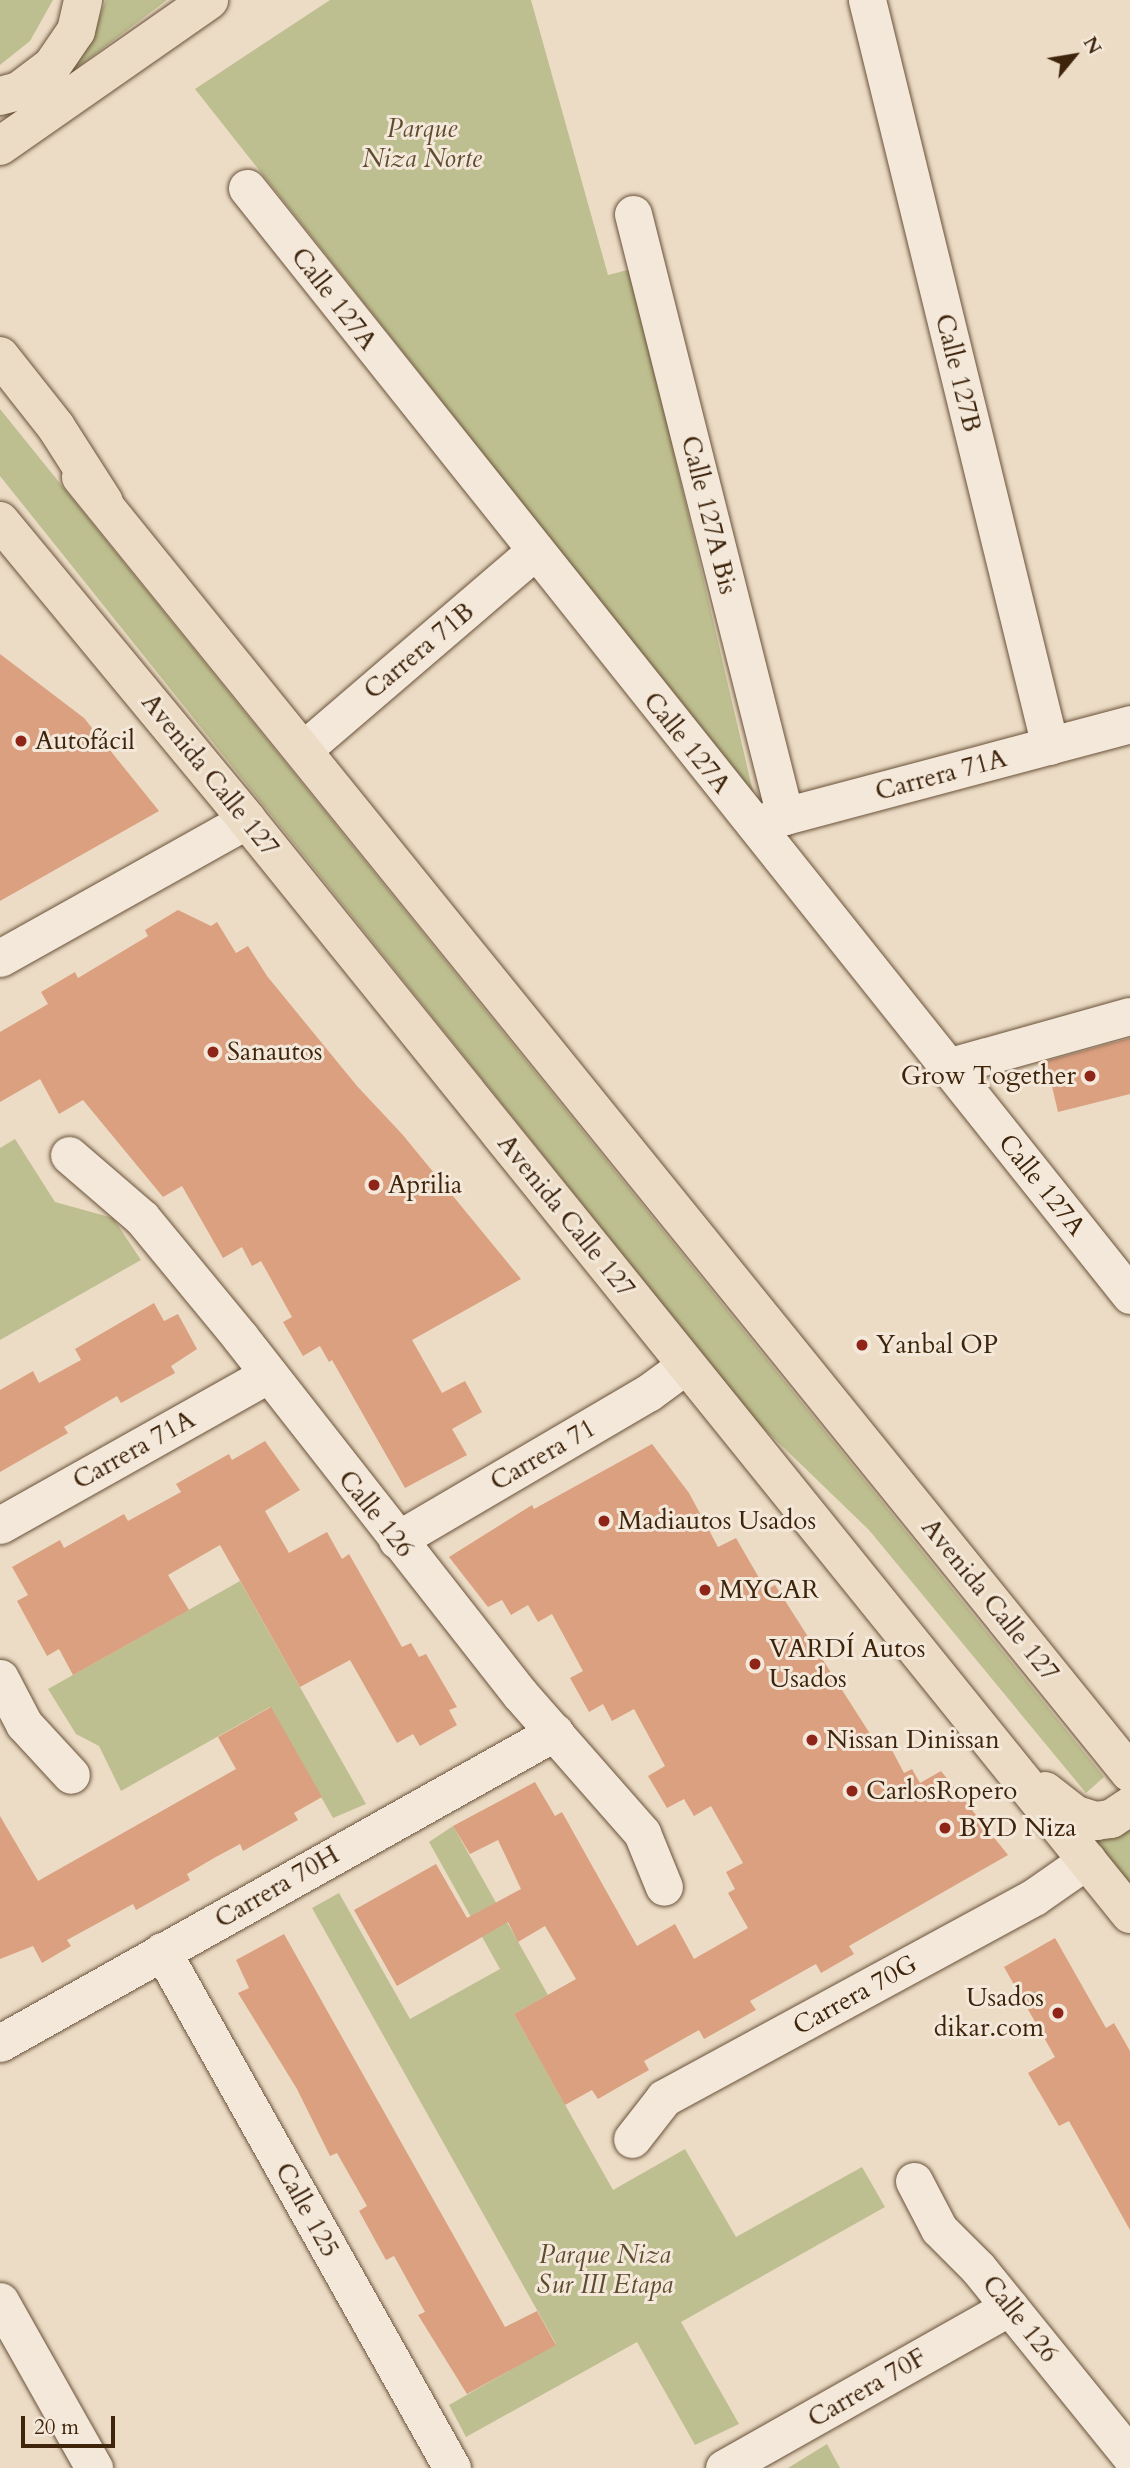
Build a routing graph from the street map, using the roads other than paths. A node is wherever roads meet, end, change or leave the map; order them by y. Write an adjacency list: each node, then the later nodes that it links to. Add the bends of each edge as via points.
1 (83, 0): 4 (main road, via 76,31 52,66 19,90)
2 (209, 0): 5 (main road)
3 (867, 0): 14 (street, Calle 127B)
4 (0, 96)
5 (0, 146)
6 (247, 188): 12 (street, Calle 127A)
7 (633, 214): 17 (street, Calle 127A Bis)
8 (0, 356): 10 (main road, via 56,427)
9 (0, 387): 10 (main road, Avenida Calle 127)
10 (104, 502): 15 (main road, Avenida Calle 127)
11 (0, 522): 16 (main road, Avenida Calle 127)
12 (534, 552): 15 (street, Carrera 71B); 17 (street, Calle 127A)
13 (1130, 724): 14 (street, Carrera 71A)
14 (1050, 746): 17 (street, Carrera 71A)
15 (304, 750): 30 (main road, Avenida Calle 127)
16 (247, 820): 18 (street); 23 (main road, Avenida Calle 127)
17 (769, 820): 20 (street, Calle 127A)
18 (0, 958)
19 (1130, 1016): 20 (street)
20 (947, 1067): 22 (street, Calle 127A)
21 (69, 1155): 24 (street, Calle 126, via 142,1218)
22 (1130, 1295)
23 (686, 1365): 26 (street, Carrera 71, via 649,1393); 29 (main road, Avenida Calle 127)
24 (267, 1375): 25 (street, Carrera 71A); 26 (street, Calle 126)
25 (0, 1525)
26 (397, 1540): 28 (street, Calle 126)
27 (0, 1678): 31 (street, via 24,1724)
28 (555, 1732): 34 (street, Calle 126, via 642,1833); 36 (street, Carrera 70H)
29 (1001, 1752): 32 (main road, via 1076,1815 1096,1821 1111,1819); 33 (main road, Avenida Calle 127)
30 (1130, 1773)
31 (71, 1775)
32 (1130, 1806)
33 (1087, 1860): 35 (main road, Avenida Calle 127); 38 (street, Carrera 70G, via 1034,1897 664,2098)
34 (664, 1887)
35 (1130, 1914)
36 (162, 1951): 37 (street, Carrera 70H); 44 (street, Calle 125)
37 (0, 2043)
38 (632, 2139)
39 (914, 2181): 41 (street, Calle 126, via 939,2229)
40 (0, 2301): 43 (street)
41 (1010, 2307): 42 (street, Calle 126); 45 (street, Carrera 70F)
42 (1130, 2456)
43 (94, 2468)
44 (452, 2468)
45 (724, 2468)

